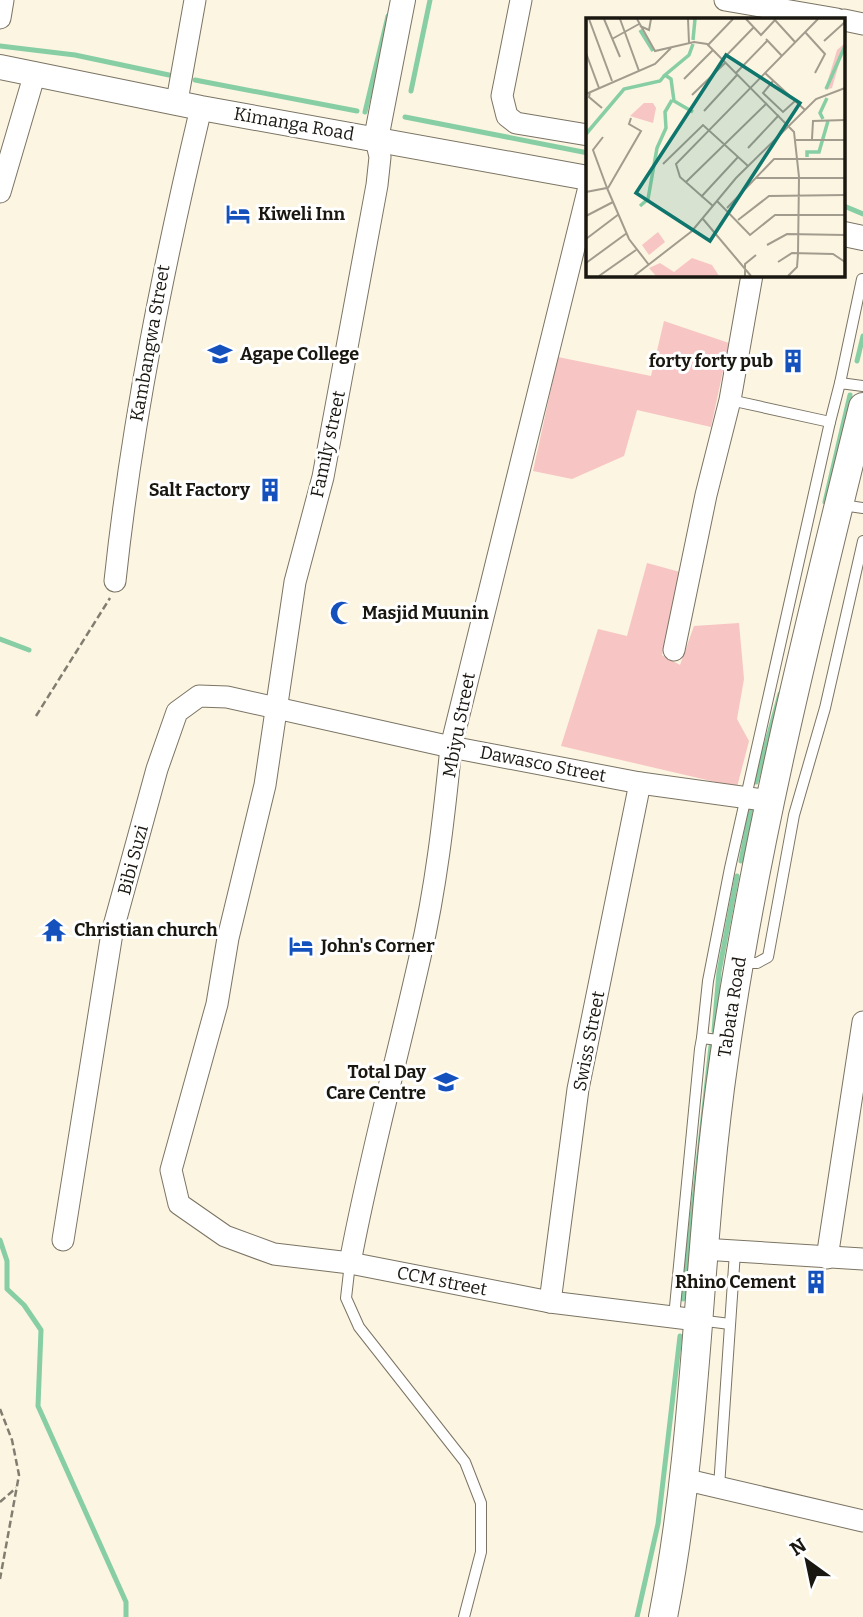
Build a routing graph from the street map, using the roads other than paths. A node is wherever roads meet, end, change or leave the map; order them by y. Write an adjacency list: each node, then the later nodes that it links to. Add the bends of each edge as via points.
1 (4, 0): 7 (street)
2 (195, 0): 10 (street, Kambangwa Street)
3 (403, 0): 12 (street)
4 (521, 0): 11 (street, via 502,96 507,116 516,122)
5 (724, 0): 6 (street)
6 (815, 17)
7 (0, 18)
8 (0, 67): 9 (street, Kimanga Road)
9 (35, 72): 10 (street, Kimanga Road); 14 (street)
10 (189, 104): 12 (street, Kimanga Road); 26 (street, Kambangwa Street, via 125,487)
11 (586, 135)
12 (376, 139): 13 (street, Kimanga Road); 28 (street, Family street, via 380,157 377,185 323,477 295,582)
13 (586, 178)
14 (0, 192)
15 (586, 199): 29 (street, Mbiyu Street)
16 (752, 276): 20 (street)
17 (862, 279): 18 (lane)
18 (840, 383): 19 (lane); 22 (lane)
19 (863, 386)
20 (730, 400): 22 (lane); 27 (street)
21 (863, 407): 23 (main road, Tabata Road)
22 (830, 422): 25 (lane)
23 (851, 506): 25 (main road, Tabata Road)
24 (863, 541): 25 (lane)
25 (833, 557): 31 (main road, Tabata Road, via 788,673); 32 (lane, via 825,708)
26 (116, 581)
27 (674, 650)
28 (276, 707): 29 (street, Dawasco Street); 37 (street, Family street, via 265,785 217,1004 171,1170 179,1204); 38 (street, Bibi Suzi, via 200,696 177,712 112,933)
29 (451, 747): 30 (street, Dawasco Street); 43 (street, Mbiyu Street, via 443,830 420,956)
30 (640, 783): 31 (street, Dawasco Street); 44 (street, Swiss Street, via 579,1089)
31 (758, 800): 32 (lane); 33 (main road, Tabata Road)
32 (794, 815): 34 (lane, via 768,957 757,963)
33 (743, 869): 34 (main road, Tabata Road); 36 (lane, via 708,981)
34 (738, 963): 36 (main road, Tabata Road)
35 (863, 1022): 41 (street)
36 (714, 1039): 39 (main road, Tabata Road); 45 (lane)
37 (195, 1216): 43 (street, CCM street, via 225,1236 274,1254)
38 (63, 1240)
39 (702, 1249): 40 (street); 45 (main road, Tabata Road)
40 (735, 1252): 41 (street); 46 (lane)
41 (827, 1258): 42 (street)
42 (863, 1259)
43 (350, 1263): 44 (street, CCM street); 50 (lane, via 346,1297 359,1327 465,1462 481,1503 481,1552)
44 (550, 1302): 45 (street, CCM street)
45 (686, 1318): 46 (lane); 47 (main road, Tabata Road)
46 (730, 1324): 48 (lane)
47 (683, 1479): 48 (street); 51 (main road, Tabata Road)
48 (719, 1487): 49 (street)
49 (863, 1521)
50 (464, 1617)
51 (663, 1617)

